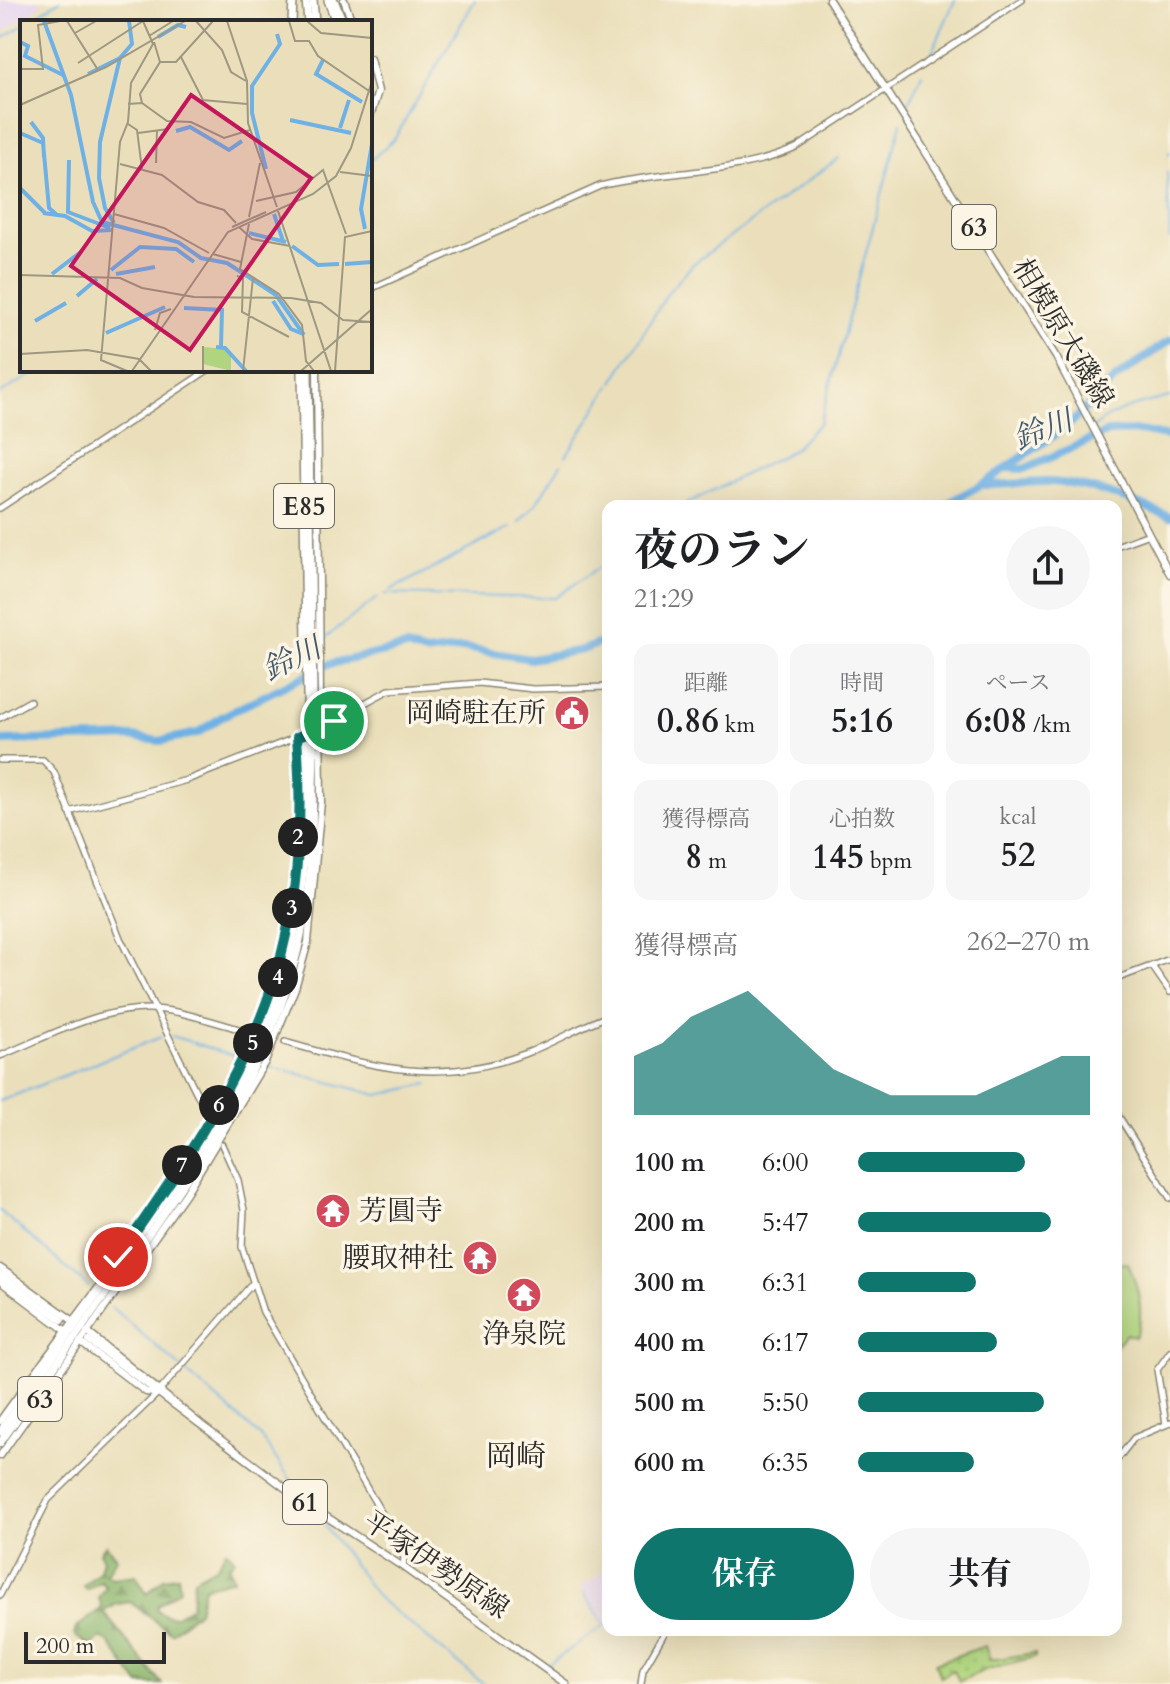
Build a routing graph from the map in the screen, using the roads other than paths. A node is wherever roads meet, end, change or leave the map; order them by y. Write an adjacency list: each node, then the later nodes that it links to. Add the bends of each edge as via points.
1 (295, 0): 9 (highway)
2 (305, 0): 10 (highway)
3 (313, 0): 11 (highway)
4 (328, 0): 12 (highway)
5 (334, 0): 13 (highway)
6 (344, 0): 14 (main road)
7 (829, 0): 16 (main road, 相模原大磯線 / 63)
8 (1022, 0): 16 (street)
9 (294, 20)
10 (306, 20)
11 (315, 20)
12 (335, 20)
13 (342, 20)
14 (351, 20)
15 (372, 67): 17 (main road, via 378,91)
16 (887, 89): 18 (street, via 784,154 600,186); 24 (main road, 相模原大磯線 / 63, via 1080,400)
17 (372, 110)
18 (372, 288)
19 (205, 372): 23 (street)
20 (301, 372): 27 (highway, E85)
21 (308, 372): 27 (highway, E85)
22 (317, 372): 31 (main road, 63)
23 (0, 508)
24 (1149, 534): 25 (street); 26 (main road, 相模原大磯線 / 63)
25 (1122, 544)
26 (1170, 574)
27 (309, 640): 33 (highway, E85, bridge)
28 (602, 687): 31 (street, via 533,689 479,683 389,690)
29 (30, 701): 30 (street)
30 (0, 718)
31 (322, 726): 32 (main road); 56 (main road, 63, via 318,854 308,942 282,1023 217,1146)
32 (297, 737): 35 (street, via 187,780); 54 (main road, 63, via 300,802 293,900 282,962 260,1027 171,1183)
33 (311, 748): 63 (highway, E85, via 297,922 282,985 253,1058 216,1124); 64 (highway, E85, via 311,852 303,923 288,986 259,1060 222,1127)
34 (0, 760): 35 (street, via 43,760 54,772)
35 (69, 812): 40 (street)
36 (1170, 959): 37 (street)
37 (1152, 966): 38 (street); 39 (street)
38 (1122, 977)
39 (1170, 992)
40 (153, 1009): 42 (street); 44 (street, via 87,1021); 45 (street)
41 (602, 1019): 43 (street, via 526,1053 451,1071 377,1068)
42 (249, 1032)
43 (285, 1042)
44 (0, 1056)
45 (208, 1116)
46 (1122, 1122): 48 (street)
47 (222, 1145): 52 (street, via 238,1180 244,1210 242,1247)
48 (1170, 1198)
49 (0, 1268): 54 (main road)
50 (0, 1275): 53 (main road)
51 (0, 1281): 55 (main road)
52 (252, 1284): 60 (street); 67 (street, via 270,1325 398,1541)
53 (62, 1320)
54 (72, 1320): 55 (main road, 63)
55 (65, 1330): 61 (main road, 63)
56 (87, 1332): 58 (main road, 63); 60 (main road)
57 (89, 1341): 60 (main road)
58 (80, 1342): 60 (main road, via 146,1392); 66 (main road, 63)
59 (1170, 1352): 62 (street, via 1157,1370)
60 (159, 1392): 67 (main road, 平塚伊勢原線 / 61, via 304,1502); 68 (street, via 48,1500)
61 (0, 1421)
62 (1168, 1424): 65 (street, via 1134,1438)
63 (0, 1432)
64 (0, 1443)
65 (1122, 1453)
66 (0, 1456)
67 (403, 1567): 70 (main road, 平塚伊勢原線 / 61)
68 (0, 1595)
69 (662, 1636): 71 (street)
70 (566, 1684)
71 (641, 1684)

